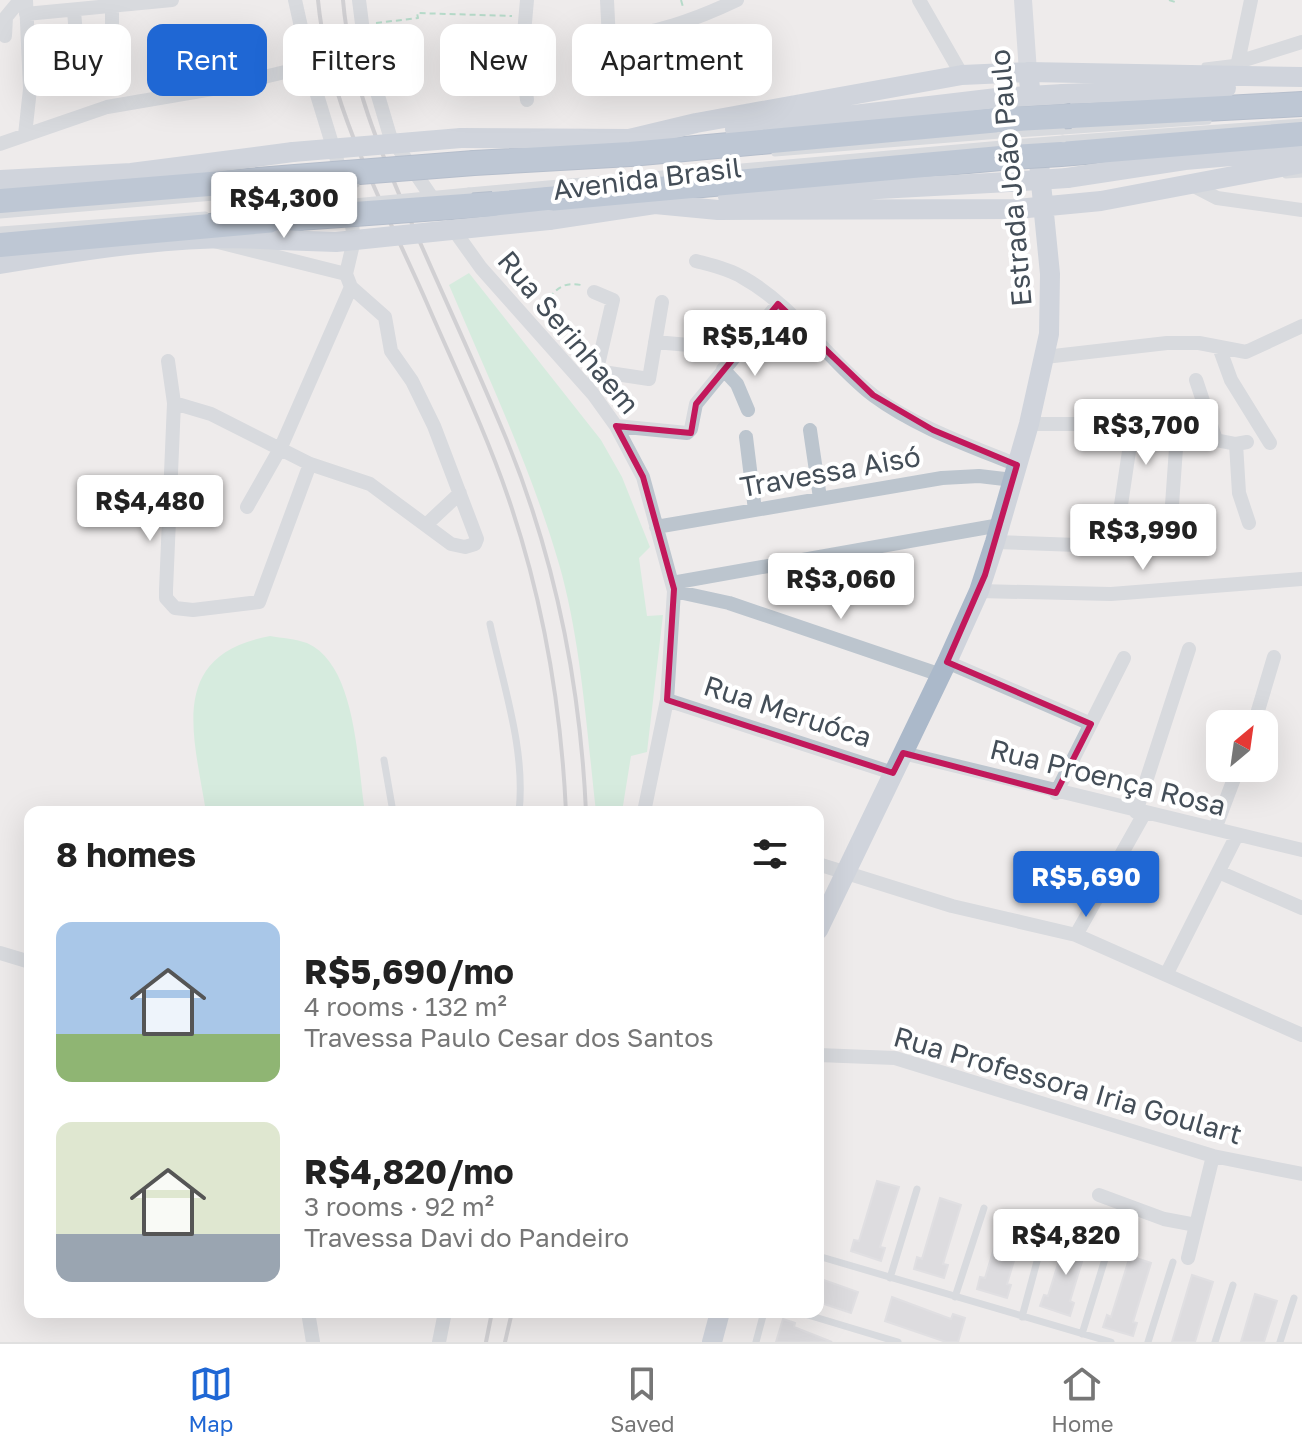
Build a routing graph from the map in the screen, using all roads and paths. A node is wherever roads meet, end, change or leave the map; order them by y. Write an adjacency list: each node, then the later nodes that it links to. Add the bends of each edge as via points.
1 (172, 0): 13 (street)
2 (295, 0): 16 (street)
3 (359, 0): 17 (street, Rua Serinhaem)
4 (527, 0): 15 (street)
5 (607, 0): 19 (street)
6 (737, 0): 20 (street)
7 (919, 0): 26 (street)
8 (1023, 0): 25 (main road, Estrada João Paulo)
9 (1169, 0): 11 (path)
10 (1251, 0): 23 (street)
11 (1175, 2)
12 (24, 5): 14 (street); 21 (street, via 6,17); 39 (street, via 30,89)
13 (112, 8): 14 (street); 14 (street, via 108,61 78,59)
14 (74, 11)
15 (525, 17): 18 (path, via 417,13 418,18); 32 (street)
16 (300, 24)
17 (361, 24)
18 (369, 24)
19 (608, 24)
20 (685, 24)
21 (5, 36)
22 (1302, 42): 23 (street)
23 (1238, 62): 27 (lane, via 1141,69)
24 (283, 72): 39 (street, via 107,107)
25 (1028, 72): 26 (main road); 27 (main road); 58 (main road, Estrada João Paulo)
26 (962, 75): 40 (main road)
27 (1126, 76): 28 (main road)
28 (1302, 77)
29 (1302, 85): 36 (main road, Avenida Brasil)
30 (319, 96): 66 (street, via 348,196 354,240)
31 (378, 96): 70 (street, Rua Serinhaem, via 390,136 481,268)
32 (527, 100)
33 (1302, 104): 36 (highway, Avenida Brasil)
34 (1302, 114): 36 (lane)
35 (1302, 122): 36 (lane)
36 (1064, 127): 37 (highway, Avenida Brasil, bridge); 37 (highway, Avenida Brasil, bridge); 38 (highway, Avenida Brasil)
37 (1002, 131): 40 (main road, Avenida Brasil); 43 (lane); 52 (highway, Avenida Brasil, bridge, via 474,163); 56 (lane, bridge); 63 (highway, Avenida Brasil, bridge, via 493,204)
38 (1302, 134)
39 (25, 135): 41 (street)
40 (625, 140): 50 (main road, Avenida Brasil, bridge, via 461,138 131,173)
41 (0, 144)
42 (1302, 150): 57 (main road, Avenida Brasil, bridge, via 1067,178)
43 (763, 154)
44 (684, 160): 46 (lane)
45 (1302, 163): 47 (main road)
46 (589, 167)
47 (1252, 171): 48 (lane); 54 (main road)
48 (1302, 174)
49 (435, 177): 51 (lane)
50 (0, 180)
51 (404, 180)
52 (296, 183): 53 (lane, bridge); 55 (highway, Avenida Brasil); 61 (lane)
53 (373, 183)
54 (1189, 184): 58 (main road); 59 (street, via 1217,198)
55 (0, 201)
56 (343, 203)
57 (655, 204): 58 (main road, via 718,210); 62 (main road, Avenida Brasil, bridge, via 336,242)
58 (1044, 207): 75 (main road, Estrada João Paulo, via 1051,307)
59 (1302, 210)
60 (218, 214): 63 (lane)
61 (0, 215)
62 (210, 240): 65 (main road, Avenida Brasil); 66 (street)
63 (4, 241)
64 (696, 261): 69 (street, via 743,277)
65 (0, 264)
66 (348, 281): 91 (street); 94 (street, via 385,317 391,351 415,387)
67 (594, 292): 70 (path, via 565,283 555,289); 78 (street, via 613,300)
68 (662, 302): 72 (street)
69 (778, 304): 77 (street); 93 (street, via 873,395)
70 (531, 326): 80 (street, Rua Serinhaem)
71 (1302, 326): 74 (street, via 1246,352)
72 (655, 342): 73 (street); 78 (street, via 649,379)
73 (700, 346)
74 (1219, 347): 75 (street, via 1167,343); 90 (street, via 1231,380)
75 (1045, 357): 83 (main road, Estrada João Paulo)
76 (168, 361): 81 (street)
77 (723, 369): 82 (street, via 737,384); 85 (street, via 696,404 687,433)
78 (596, 371): 80 (street)
79 (1196, 380): 89 (street)
80 (593, 394): 85 (street, Rua Serinhaem)
81 (174, 403): 91 (street); 92 (street, via 166,598 181,609 255,604 266,591)
82 (748, 410)
83 (1029, 424): 84 (street); 93 (main road, Estrada João Paulo)
84 (1133, 424): 87 (street); 96 (street)
85 (616, 426): 102 (street, Rua Serinhaem, via 643,477)
86 (810, 430): 95 (street)
87 (1177, 434): 89 (street); 97 (street)
88 (746, 437): 99 (street)
89 (1216, 440): 100 (street, via 1241,443 1239,493)
90 (1270, 443)
91 (281, 447): 92 (street); 98 (street)
92 (310, 464): 101 (street, via 370,484)
93 (1015, 473): 95 (street, Travessa Aisó, via 959,476); 103 (main road, Estrada João Paulo)
94 (460, 493): 101 (street); 101 (street, via 477,539 473,545 451,544)
95 (820, 498): 99 (street, Travessa Aisó)
96 (1121, 505)
97 (1172, 505)
98 (247, 507)
99 (755, 510): 102 (street, Travessa Aisó)
100 (1249, 523)
101 (427, 524)
102 (656, 527): 107 (street, Rua Serinhaem)
103 (998, 534): 104 (street); 105 (street); 108 (main road, Estrada João Paulo)
104 (1104, 546)
105 (729, 575): 107 (street); 109 (street)
106 (1302, 579): 108 (street, via 1097,595)
107 (673, 587): 109 (street); 115 (street, Rua Serinhaem)
108 (979, 591): 114 (main road, Estrada João Paulo)
109 (729, 603): 114 (street)
110 (490, 624): 124 (lane, via 518,753)
111 (1189, 649): 126 (street)
112 (1274, 657): 116 (street)
113 (1124, 658): 117 (street)
114 (944, 668): 117 (street); 118 (main road, Estrada João Paulo)
115 (667, 700): 120 (street, Rua Meruóca); 125 (street, Rua Serinhaem)
116 (1258, 710)
117 (1091, 724): 122 (street)
118 (903, 753): 120 (main road, Estrada João Paulo); 122 (street, Rua Proença Rosa)
119 (384, 760): 123 (lane)
120 (893, 773): 131 (main road, Estrada João Paulo)
121 (1233, 782): 127 (street)
122 (1056, 793): 126 (street, Rua Proença Rosa)
123 (392, 806)
124 (520, 806)
125 (648, 806)
126 (1140, 813): 127 (street, Rua Proença Rosa); 135 (street)
127 (1215, 829): 128 (street, Rua Proença Rosa)
128 (1237, 835): 129 (street, Rua Proença Rosa); 132 (street)
129 (1301, 848)
130 (824, 866): 131 (street)
131 (845, 872): 134 (main road, Estrada João Paulo); 135 (street, via 952,906)
132 (1221, 873): 133 (street); 138 (street)
133 (1302, 908)
134 (824, 917)
135 (1076, 935): 138 (street)
136 (0, 953): 137 (street)
137 (24, 960)
138 (1167, 973): 139 (street)
139 (1302, 1035)
140 (824, 1055): 141 (street, Rua Professora Iria Goulart, via 895,1058)
141 (1213, 1156): 142 (street, Rua Professora Iria Goulart); 146 (street)
142 (1302, 1174)
143 (917, 1189): 151 (lane)
144 (1099, 1195): 146 (street)
145 (984, 1208): 153 (lane)
146 (1196, 1225): 150 (street)
147 (1046, 1228): 155 (lane)
148 (1109, 1246): 161 (lane)
149 (824, 1258): 151 (lane)
150 (1180, 1260): 169 (lane)
151 (890, 1278): 153 (lane)
152 (1233, 1285): 170 (lane)
153 (955, 1297): 155 (lane)
154 (1294, 1298): 171 (lane)
155 (1022, 1317): 161 (lane)
156 (309, 1318): 163 (street)
157 (444, 1318): 164 (street)
158 (718, 1318): 165 (main road)
159 (762, 1318): 166 (lane)
160 (814, 1318): 162 (lane)
161 (1082, 1334): 168 (lane)
162 (867, 1338): 167 (lane)
163 (313, 1342)
164 (439, 1342)
165 (712, 1342)
166 (756, 1342)
167 (898, 1342)
168 (1111, 1342)
169 (1148, 1342)
170 (1215, 1342)
171 (1280, 1342)

